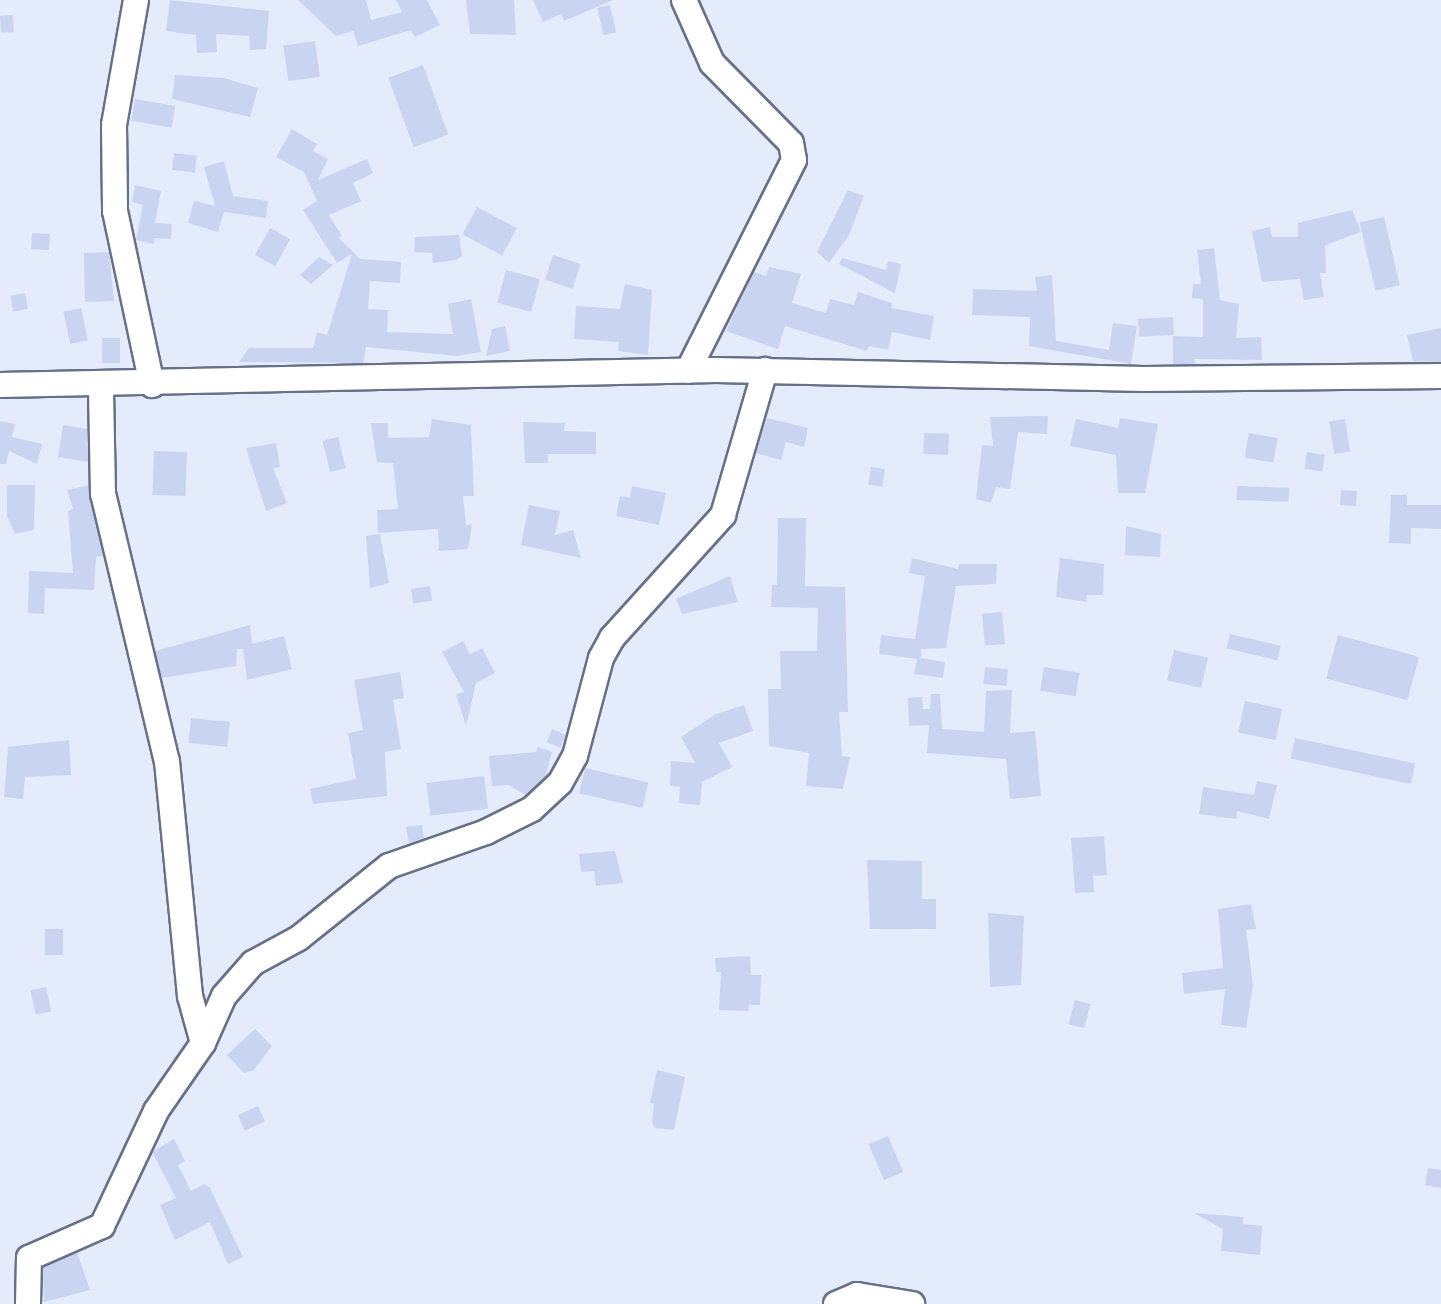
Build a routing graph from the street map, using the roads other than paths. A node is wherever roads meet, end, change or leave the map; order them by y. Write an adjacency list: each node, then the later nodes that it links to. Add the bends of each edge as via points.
1 (136, 0): 7 (street, via 114,125 115,211)
2 (684, 0): 4 (street, via 712,63 791,144 794,160)
3 (765, 370): 4 (street); 5 (street, via 1144,379); 9 (street, via 723,515 612,638 601,658 575,756 560,783 532,809 486,832 389,866 299,938 253,963 224,996)
4 (688, 371): 7 (street)
5 (1441, 376)
6 (0, 385): 8 (street)
7 (152, 385): 8 (street)
8 (101, 387): 9 (street, via 102,494 167,762 190,996)
9 (203, 1043): 10 (street, via 156,1111 102,1226 29,1258)
10 (28, 1304)
11 (836, 1304): 12 (street, via 857,1295)
12 (912, 1304)

